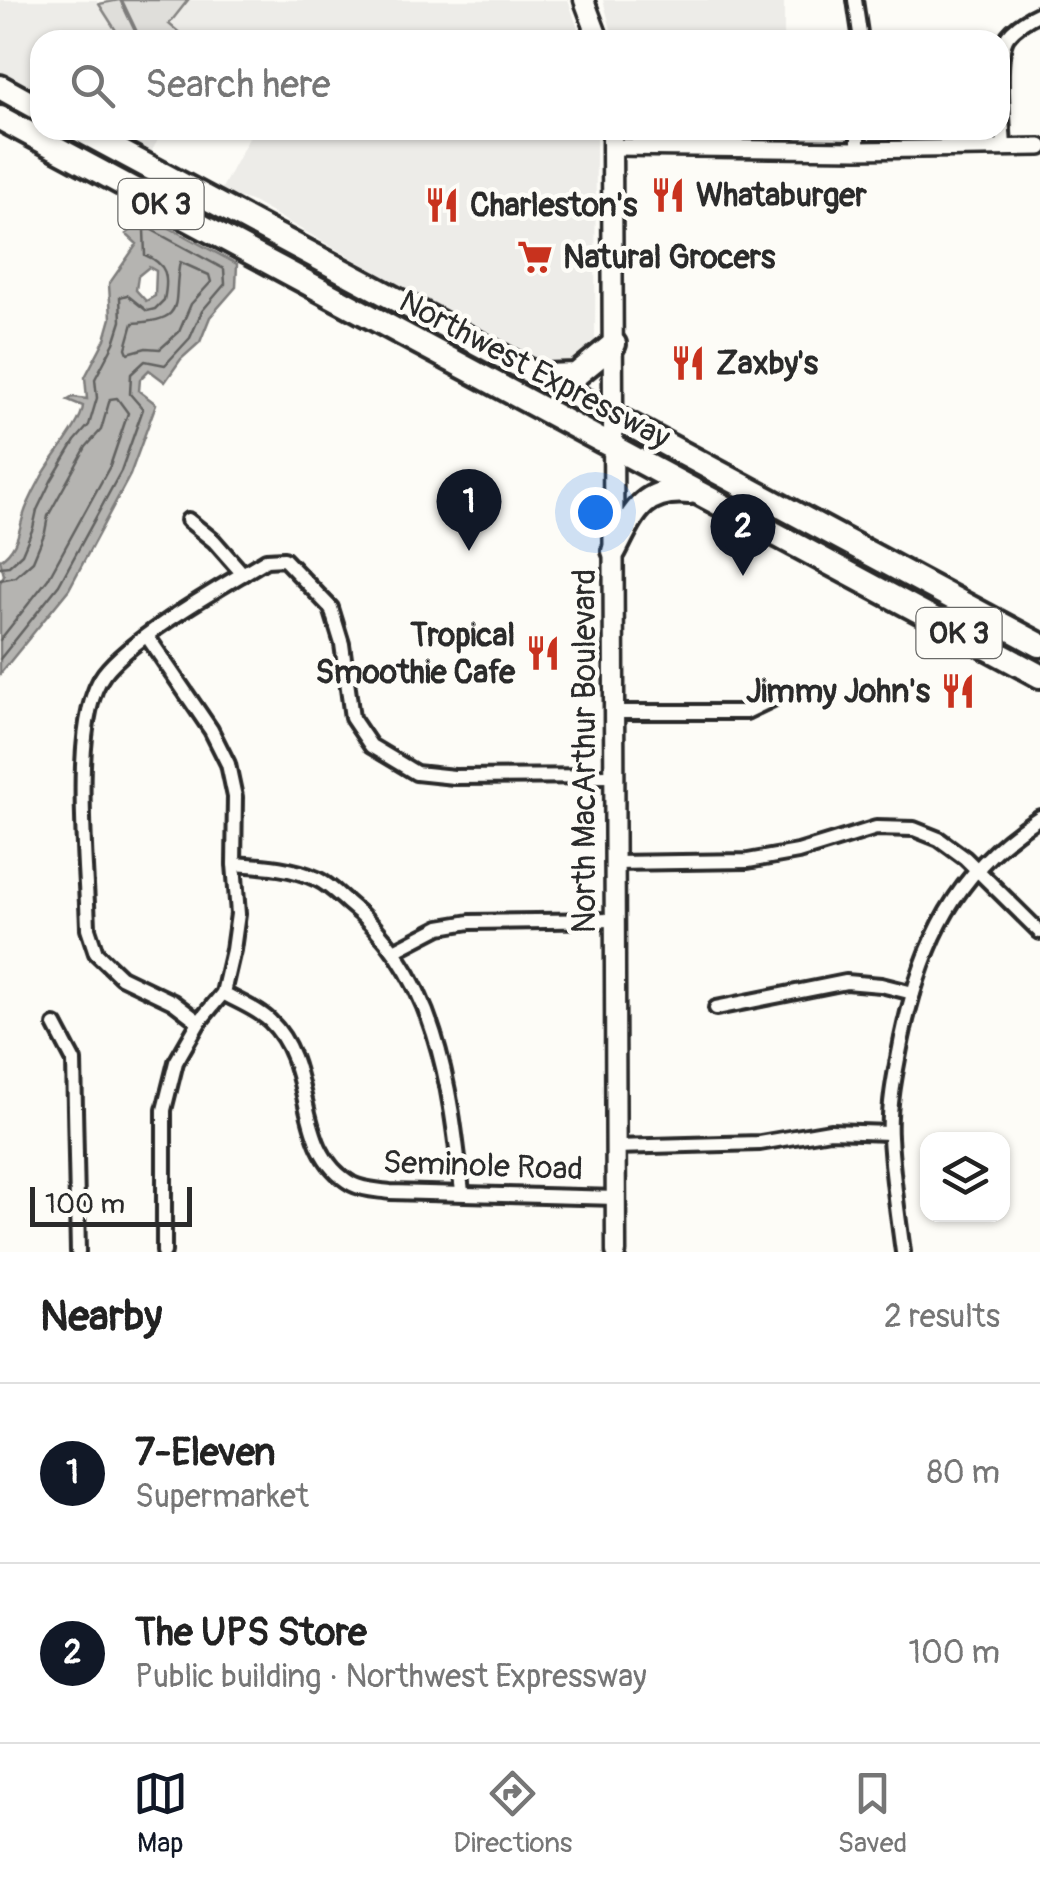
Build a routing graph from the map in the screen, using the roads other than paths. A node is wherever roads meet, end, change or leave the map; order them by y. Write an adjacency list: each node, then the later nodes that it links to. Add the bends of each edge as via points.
1 (584, 0): 4 (main road)
2 (855, 0): 5 (street)
3 (1040, 13): 6 (street)
4 (595, 30)
5 (860, 30)
6 (1010, 34)
7 (0, 88): 8 (highway)
8 (30, 104)
9 (3, 126): 10 (highway, Northwest Expressway / OK 3)
10 (30, 140)
11 (30, 140): 21 (highway, Northwest Expressway / OK 3)
12 (99, 140): 20 (highway, Northwest Expressway / OK 3)
13 (612, 140): 22 (main road, North MacArthur Boulevard)
14 (653, 140): 19 (street)
15 (858, 140): 19 (street)
16 (1004, 140): 17 (street)
17 (1004, 147): 18 (street); 19 (street)
18 (1040, 147)
19 (858, 150)
20 (379, 290): 21 (highway); 23 (highway, Northwest Expressway / OK 3)
21 (366, 314): 25 (highway, Northwest Expressway / OK 3)
22 (614, 344): 23 (highway, via 576,375); 24 (main road, North MacArthur Boulevard)
23 (540, 376): 24 (highway, Northwest Expressway / OK 3)
24 (614, 416): 25 (main road, North MacArthur Boulevard); 31 (highway, Northwest Expressway / OK 3)
25 (614, 448): 26 (highway, Northwest Expressway / OK 3); 28 (main road, North MacArthur Boulevard)
26 (696, 492): 28 (highway, via 650,498); 30 (highway, Northwest Expressway / OK 3)
27 (188, 520): 29 (street)
28 (614, 551): 37 (main road, North MacArthur Boulevard)
29 (243, 574): 33 (street); 38 (street, via 266,560 284,559 331,608 352,718 372,746 416,773)
30 (878, 590): 31 (highway); 32 (highway, Northwest Expressway / OK 3)
31 (951, 596): 34 (highway, Northwest Expressway / OK 3)
32 (940, 622): 34 (highway, via 958,616); 35 (highway, Northwest Expressway / OK 3)
33 (146, 636): 41 (street, via 228,764 236,796); 49 (street, via 104,674 90,706 83,749 88,930 96,953 121,978)
34 (1030, 640)
35 (1040, 676)
36 (777, 698): 37 (street, via 746,712)
37 (614, 712): 38 (main road, North MacArthur Boulevard)
38 (614, 776): 40 (main road, North MacArthur Boulevard)
39 (1040, 817): 42 (street)
40 (614, 863): 42 (street, via 762,860 891,827 930,834); 43 (main road, North MacArthur Boulevard)
41 (234, 864): 45 (street, via 320,880 372,920); 46 (street, via 238,914)
42 (976, 868): 44 (street); 47 (street, via 937,927)
43 (614, 920): 45 (street, via 470,922 440,927); 52 (main road, North MacArthur Boulevard)
44 (1040, 932)
45 (394, 951): 53 (street, via 412,975 431,1023 453,1108)
46 (223, 993): 49 (street); 53 (street, Seminole Road, via 270,1020 292,1053 327,1164 355,1186)
47 (913, 993): 48 (street, via 846,982); 51 (street)
48 (716, 1008)
49 (199, 1022): 56 (street, via 176,1062 164,1110)
50 (55, 1026): 55 (street, via 74,1061)
51 (889, 1134): 52 (street, via 841,1130 741,1144); 58 (street)
52 (615, 1147): 54 (main road, North MacArthur Boulevard)
53 (462, 1192): 54 (street, Seminole Road)
54 (616, 1198): 57 (main road, North MacArthur Boulevard)
55 (78, 1252)
56 (164, 1252)
57 (616, 1252)
58 (904, 1252)

